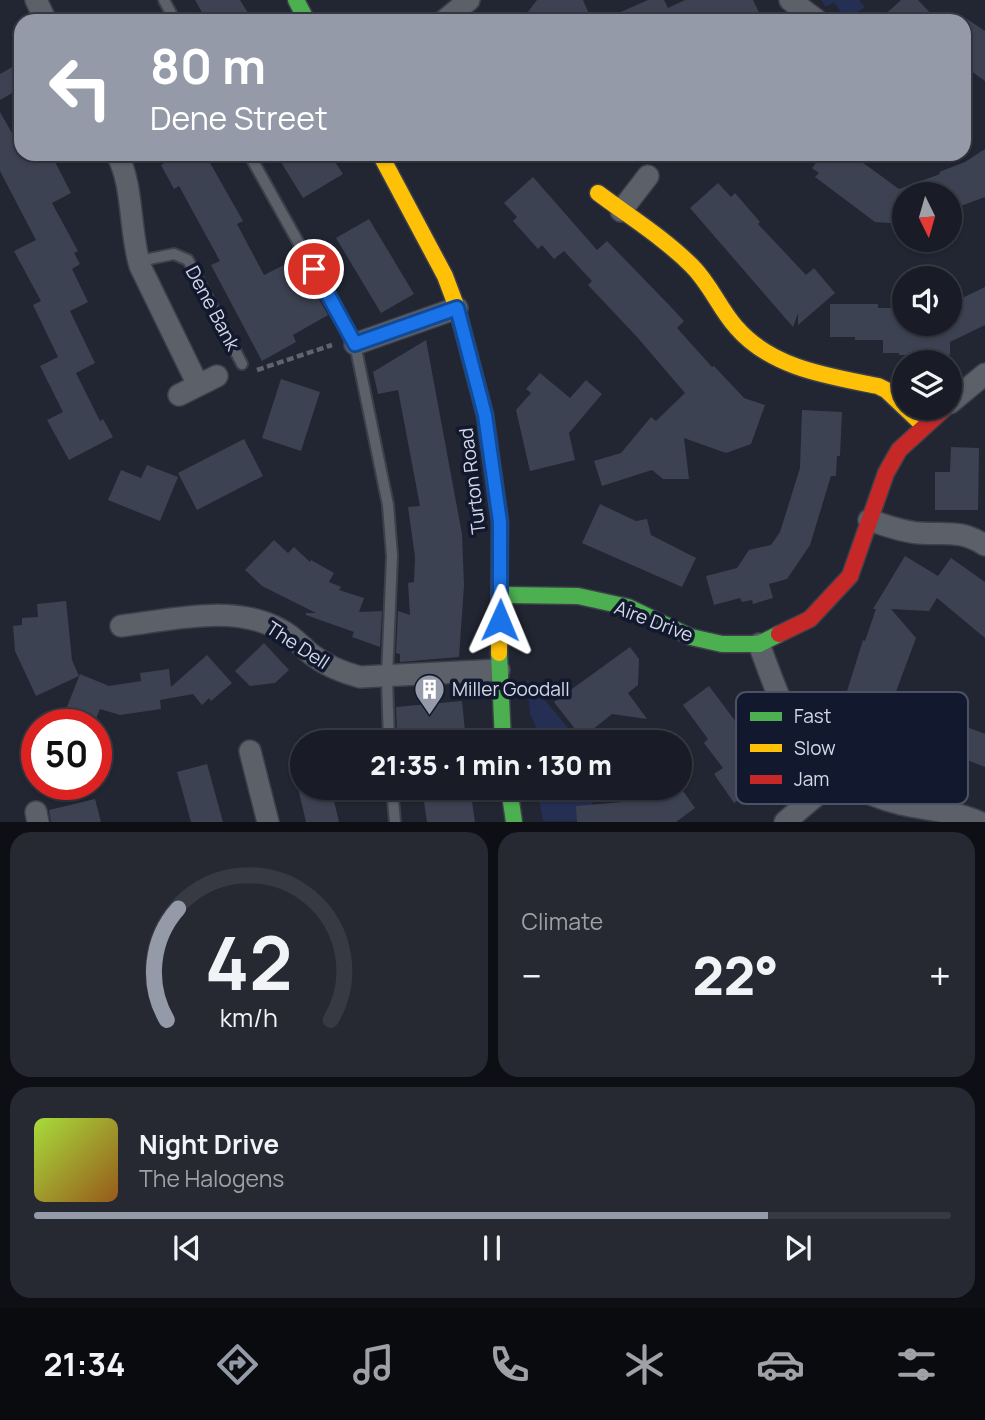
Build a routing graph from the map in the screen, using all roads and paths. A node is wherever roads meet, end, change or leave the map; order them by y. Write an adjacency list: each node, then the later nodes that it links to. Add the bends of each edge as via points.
1 (469, 0): 3 (street)
2 (790, 0): 4 (street)
3 (452, 14)
4 (809, 14)
5 (119, 161): 11 (street)
6 (253, 161): 13 (lane)
7 (384, 161): 12 (street, Turton Road, via 434,252)
8 (648, 176): 10 (street)
9 (598, 193): 10 (street)
10 (621, 211): 19 (street, via 680,254 702,276 737,328 767,355 805,371 878,386)
11 (139, 261): 14 (lane, Dene Bank, via 174,254 188,260); 16 (street)
12 (457, 308): 13 (street); 22 (street, Turton Road, via 485,415 500,522)
13 (354, 341): 16 (path); 26 (lane, via 388,505 392,556)
14 (242, 364)
15 (985, 374): 17 (street)
16 (198, 385)
17 (962, 394)
18 (931, 420): 19 (street, Aire Drive)
19 (924, 426): 20 (street, Aire Drive, via 900,450 886,473)
20 (869, 520): 21 (street, via 921,533 950,532); 24 (street, Aire Drive, via 850,576 810,619)
21 (985, 545)
22 (501, 595): 24 (street, Aire Drive, via 578,596 628,607 691,636 722,644); 25 (street, Turton Road)
23 (121, 626): 26 (street, The Dell, via 163,613 254,620 279,628 341,672)
24 (760, 644): 27 (street)
25 (499, 670): 26 (street, The Dell); 29 (street, Turton Road)
26 (387, 677): 28 (lane)
27 (778, 692)
28 (389, 730)
29 (502, 730)
30 (250, 751): 35 (street)
31 (393, 800): 36 (lane)
32 (511, 800): 37 (street)
33 (805, 804): 38 (street)
34 (905, 804): 39 (street)
35 (268, 821)
36 (396, 821)
37 (514, 821)
38 (785, 821)
39 (979, 821)

